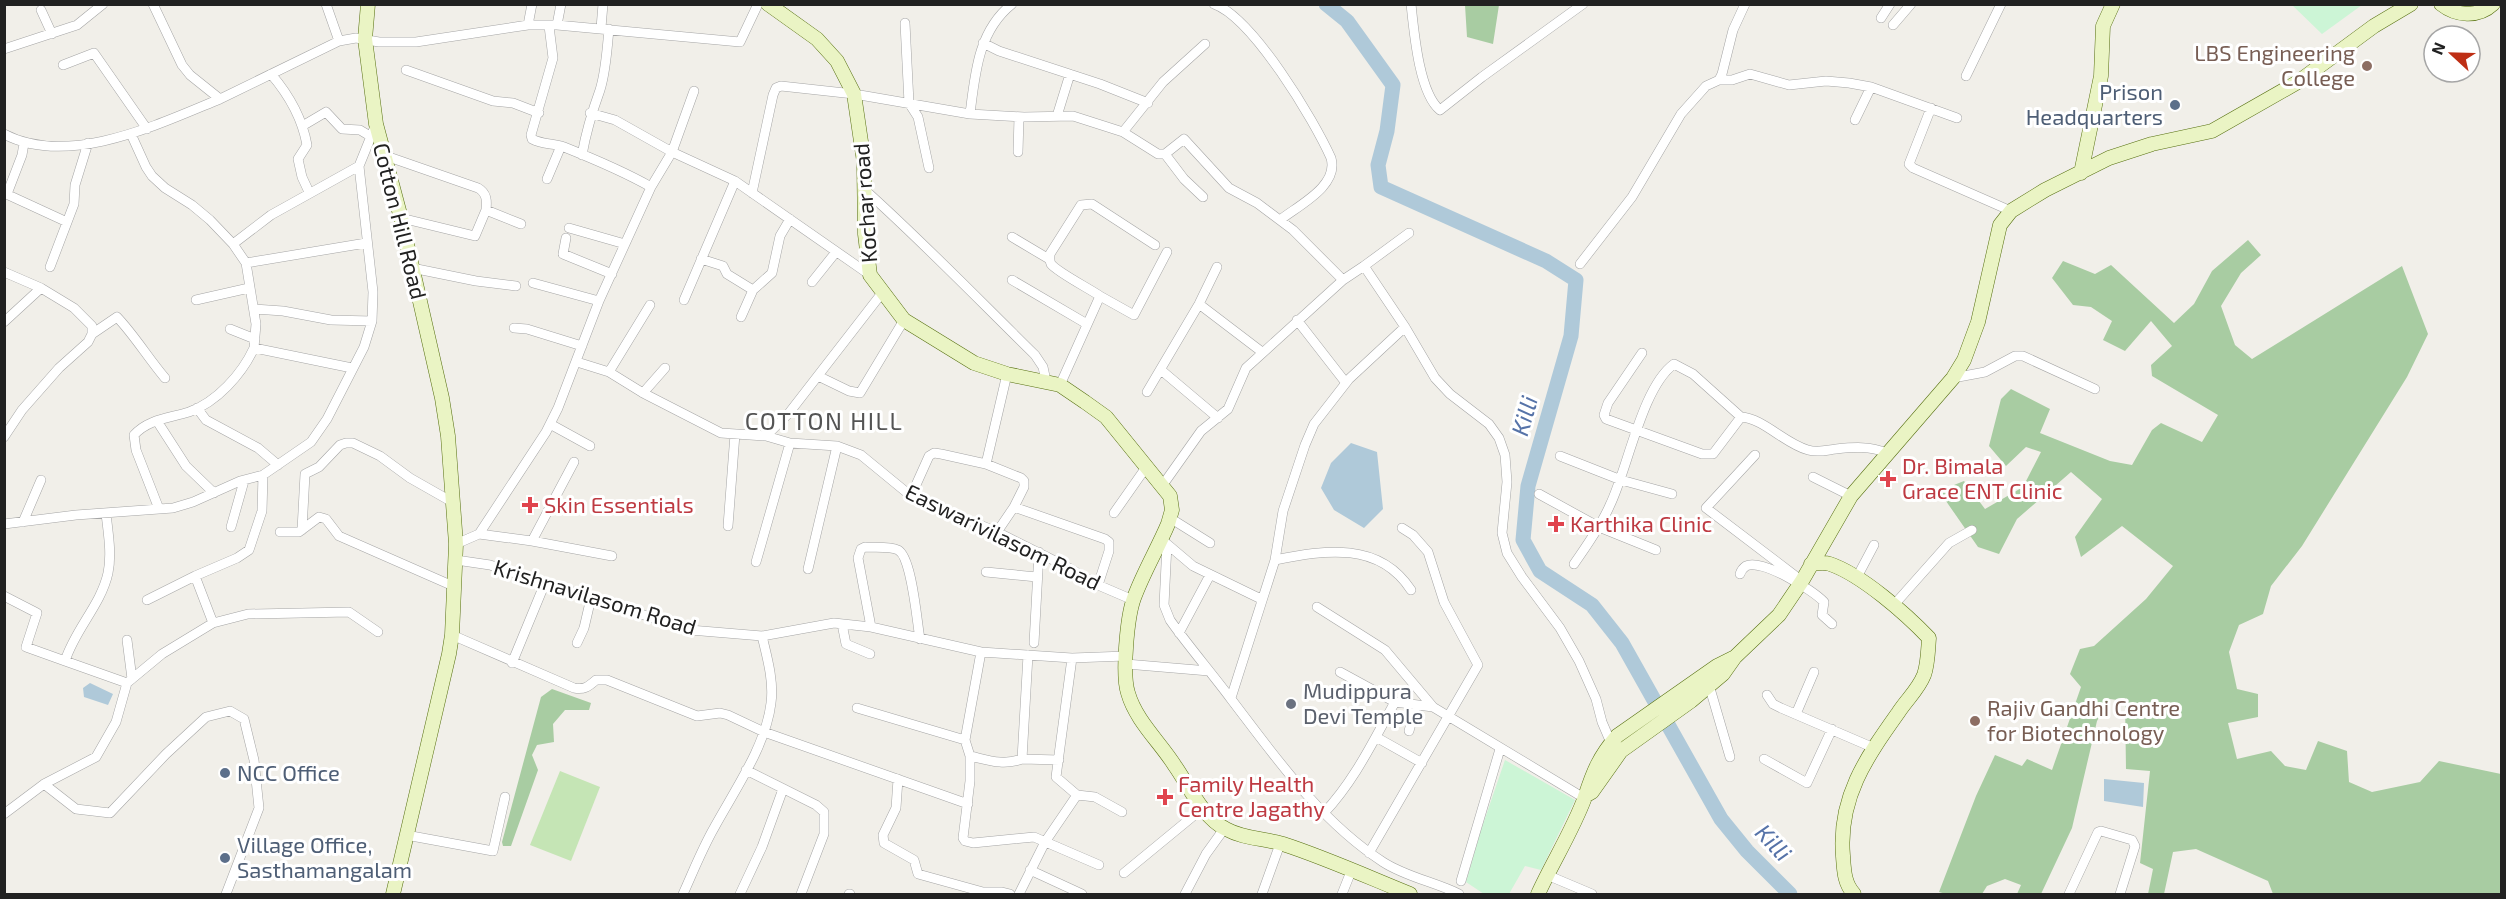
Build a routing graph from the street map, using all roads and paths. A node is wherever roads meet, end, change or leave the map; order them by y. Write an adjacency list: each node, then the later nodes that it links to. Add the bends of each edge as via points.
1 (153, 4): 44 (street, via 182,65)
2 (326, 4): 31 (street)
3 (368, 4): 30 (main road, Cotton Hill Road)
4 (532, 4): 25 (street)
5 (561, 4): 26 (street)
6 (603, 4): 28 (street)
7 (758, 4): 28 (street, via 741,42)
8 (768, 4): 43 (main road, Kochar road, via 817,39 837,61)
9 (1012, 4): 32 (street, via 999,15)
10 (1214, 4): 84 (street, via 1232,14 1286,78 1324,142 1333,167 1328,182)
11 (1411, 4): 12 (street, via 1427,92 1440,110)
12 (1583, 4)
13 (1744, 4): 40 (street)
14 (1890, 4): 23 (street)
15 (1911, 4): 27 (street)
16 (2001, 4): 39 (street)
17 (2113, 4): 71 (main road, via 2103,26 2101,76)
18 (2410, 4): 71 (main road, via 2298,82 2212,131 2152,144 2109,158)
19 (2441, 4): 21 (main road, via 2466,14)
20 (97, 6): 29 (street, via 76,25)
21 (2495, 8)
22 (41, 10): 29 (street)
23 (1881, 18)
24 (905, 23): 45 (street)
25 (528, 25): 26 (street); 30 (street, via 416,42)
26 (553, 26): 28 (street); 48 (street, via 553,58)
27 (1893, 26)
28 (605, 28): 49 (street, via 604,71)
29 (52, 34): 34 (street)
30 (365, 39): 31 (street); 57 (main road, Cotton Hill Road)
31 (339, 41): 37 (street)
32 (983, 43): 38 (street); 50 (street)
33 (1205, 44): 46 (street, via 1163,82)
34 (4, 49)
35 (63, 66): 56 (street, via 94,53)
36 (406, 70): 48 (street, via 493,101)
37 (271, 74): 44 (street); 55 (street)
38 (1070, 74): 46 (street); 51 (street)
39 (1966, 75)
40 (1719, 80): 41 (street, via 1750,74 1790,85 1826,81); 98 (street, via 1706,86 1681,114 1632,197)
41 (1871, 87): 47 (street); 54 (street)
42 (694, 91): 64 (street)
43 (854, 94): 45 (street); 75 (main road, Kochar road); 77 (street, via 776,88)
44 (220, 99): 56 (street)
45 (909, 103): 50 (street); 70 (street, via 918,117)
46 (1148, 103): 58 (street)
47 (1931, 108): 53 (street); 81 (street, via 1909,164 1912,168)
48 (539, 112): 63 (street, via 532,139)
49 (591, 113): 64 (street, via 615,120); 67 (street)
50 (970, 114): 52 (street)
51 (1057, 116): 52 (street); 58 (street, via 1084,118)
52 (1019, 117): 65 (street)
53 (1957, 118)
54 (1855, 120)
55 (304, 125): 57 (street, via 326,112 342,129); 76 (street, via 308,145 298,159)
56 (147, 129): 60 (street)
57 (373, 130): 68 (main road, Cotton Hill Road); 69 (street)
58 (1123, 132): 66 (street, via 1158,154)
59 (4, 134): 61 (street)
60 (131, 134): 62 (street); 90 (street, via 152,176 165,189 192,204)
61 (24, 143): 62 (street); 78 (street)
62 (88, 143): 85 (street)
63 (561, 146): 67 (street); 72 (street)
64 (672, 152): 73 (street); 74 (street)
65 (1018, 152)
66 (1165, 154): 79 (street); 84 (street, via 1184,139 1229,188)
67 (582, 155): 74 (street)
68 (386, 156): 80 (street, via 478,188 487,200); 82 (main road, Cotton Hill Road)
69 (359, 166): 76 (street); 89 (street)
70 (929, 168)
71 (2081, 173): 81 (main road)
72 (548, 179)
73 (735, 181): 77 (street); 95 (street)
74 (651, 186): 91 (street)
75 (865, 190): 105 (main road, Kochar road); 145 (street, via 1035,355)
76 (309, 192): 90 (street)
77 (752, 193): 83 (street)
78 (6, 194): 85 (street)
79 (1203, 197)
80 (486, 210): 82 (street, via 475,236); 86 (street)
81 (2011, 211): 144 (main road, via 2000,225 1978,322)
82 (401, 218): 102 (main road, Cotton Hill Road)
83 (790, 219): 93 (street); 113 (street, via 780,236 772,273)
84 (1280, 220): 107 (street)
85 (67, 222): 100 (street)
86 (521, 224)
87 (1409, 233): 99 (street)
88 (1012, 237): 96 (street)
89 (366, 243): 97 (street); 125 (street, via 373,292)
90 (233, 244): 97 (street)
91 (625, 244): 104 (street); 104 (street, via 568,233 563,254)
92 (1155, 245): 96 (street, via 1098,206 1087,203 1075,212)
93 (836, 252): 105 (street); 108 (street)
94 (1167, 252): 115 (street, via 1134,315)
95 (701, 259): 113 (street, via 723,266 727,274); 117 (street)
96 (1049, 259): 115 (street)
97 (246, 263): 112 (street)
98 (1580, 264)
99 (1364, 266): 107 (street); 129 (street)
100 (50, 267)
101 (1217, 267): 119 (street)
102 (412, 268): 110 (street); 181 (main road, Cotton Hill Road, via 442,398)
103 (4, 272): 111 (street)
104 (612, 274): 118 (street)
105 (870, 275): 114 (main road, Kochar road)
106 (1012, 280): 127 (street)
107 (1343, 280): 124 (street)
108 (812, 282)
109 (533, 283): 118 (street)
110 (516, 286)
111 (41, 288): 126 (street); 131 (street, via 74,308 92,326)
112 (249, 288): 116 (street); 121 (street)
113 (753, 290): 122 (street)
114 (882, 293): 123 (main road, Kochar road); 142 (street)
115 (1100, 296): 127 (street)
116 (196, 300)
117 (684, 300)
118 (599, 301): 133 (street)
119 (1199, 304): 134 (street); 139 (street)
120 (650, 305): 140 (street)
121 (254, 309): 125 (street, via 331,320); 132 (street)
122 (741, 317)
123 (904, 320): 141 (main road, Kochar road, via 974,363); 142 (street, via 860,393)
124 (1298, 320): 134 (street); 146 (street)
125 (372, 321): 137 (street)
126 (4, 322)
127 (1087, 324): 147 (street)
128 (514, 327): 133 (street)
129 (1405, 327): 146 (street); 269 (street, via 1435,378 1499,438 1507,482 1502,533 1507,553 1580,661 1602,722)
130 (230, 329): 132 (street)
131 (92, 334): 143 (street, via 117,317); 159 (street, via 22,410)
132 (254, 343): 137 (street); 151 (street, via 240,370 218,396)
133 (582, 346): 136 (street)
134 (1262, 352): 153 (street, via 1246,368 1233,401)
135 (1642, 353): 156 (street, via 1604,415 1610,422)
136 (577, 362): 140 (street, Easwarivilasom Road); 155 (street)
137 (352, 368): 168 (street, via 320,431)
138 (665, 368): 150 (street)
139 (1161, 370): 149 (street); 153 (street)
140 (609, 372): 150 (street, Easwarivilasom Road)
141 (1007, 374): 145 (main road, Kochar road); 167 (street)
142 (818, 376): 158 (street)
143 (165, 378)
144 (1953, 378): 148 (street, via 1985,372 2014,356 2023,356); 163 (main road)
145 (1046, 381): 147 (main road, Kochar road)
146 (1346, 383): 207 (street, via 1314,424 1305,445 1282,511)
147 (1060, 385): 169 (main road, Kochar road, via 1106,417)
148 (2095, 389)
149 (1147, 392)
150 (643, 393): 157 (street, Easwarivilasom Road, via 721,433)
151 (197, 408): 154 (street); 168 (street, via 206,420 258,448)
152 (1741, 417): 156 (street, via 1713,454 1702,454); 156 (street, via 1693,374 1674,364 1659,380); 163 (street, via 1751,418 1807,450 1863,447)
153 (1218, 418): 175 (street, via 1201,431)
154 (157, 421): 176 (street, via 186,466); 183 (street, via 138,430 133,440)
155 (550, 424): 161 (street); 197 (street)
156 (1637, 430): 173 (street)
157 (735, 434): 158 (street, Easwarivilasom Road); 189 (street)
158 (766, 436): 160 (street, Easwarivilasom Road)
159 (4, 437)
160 (790, 443): 162 (street, Easwarivilasom Road); 208 (street)
161 (590, 446)
162 (837, 446): 179 (street, Easwarivilasom Road, via 861,455); 211 (street)
163 (1887, 453): 180 (main road)
164 (1755, 455): 218 (street, via 1706,508)
165 (1560, 456): 173 (street)
166 (574, 462): 198 (street)
167 (986, 464): 179 (street, via 934,453); 182 (street, via 1024,481)
168 (278, 465): 170 (street)
169 (1148, 466): 175 (main road, Kochar road); 185 (street)
170 (263, 475): 174 (street); 215 (street, via 262,512 249,550)
171 (1813, 477): 180 (street)
172 (41, 480): 187 (street)
173 (1621, 480): 178 (street); 190 (street)
174 (244, 481): 176 (street); 191 (street)
175 (1162, 486): 186 (main road, Kochar road, via 1170,496)
176 (214, 493): 183 (street)
177 (1539, 494): 190 (street)
178 (1672, 494)
179 (911, 496): 196 (street, Easwarivilasom Road)
180 (1851, 496): 210 (main road)
181 (454, 503): 194 (street, via 371,451 346,442 319,467 305,474); 201 (main road, Cotton Hill Road)
182 (1014, 507): 196 (street); 220 (street, via 1109,542)
183 (159, 509): 184 (street)
184 (106, 513): 187 (street); 247 (street, via 108,573)
185 (1114, 513)
186 (1170, 518): 199 (main road); 200 (street)
187 (23, 522): 188 (street)
188 (4, 524)
189 (728, 526)
190 (1599, 526): 203 (street); 209 (street)
191 (231, 527)
192 (1402, 528): 263 (street, via 1428,552 1444,602 1478,665)
193 (1972, 530): 228 (street, via 1949,543)
194 (302, 531): 195 (street); 221 (street, via 319,517 326,519 339,536)
195 (280, 532)
196 (997, 532): 204 (street, Easwarivilasom Road)
197 (479, 534): 198 (street); 201 (street)
198 (532, 541): 205 (street)
199 (1164, 542): 214 (street); 227 (main road); 235 (street, via 1164,605)
200 (1210, 543)
201 (456, 544): 206 (main road, Cotton Hill Road)
202 (1874, 545): 217 (street)
203 (1656, 550)
204 (1039, 552): 216 (street); 220 (street, Easwarivilasom Road)
205 (612, 556)
206 (456, 560): 219 (street, Krishnavilasom Road, via 479,562); 221 (main road, Cotton Hill Road)
207 (1275, 560): 222 (street, via 1318,551 1343,551 1393,568); 225 (street)
208 (756, 562)
209 (1574, 564)
210 (1811, 564): 217 (main road, via 1827,563); 218 (main road)
211 (808, 569)
212 (986, 572): 216 (street)
213 (1740, 574): 218 (street, via 1749,565)
214 (1210, 575): 225 (street); 235 (street)
215 (195, 576): 226 (street); 230 (street)
216 (1037, 577): 241 (street)
217 (1856, 579): 228 (main road)
218 (1801, 582): 232 (street, via 1824,602 1822,615); 246 (main road, via 1779,615)
219 (545, 583): 224 (street, Krishnavilasom Road); 249 (street)
220 (1098, 585): 227 (street, Easwarivilasom Road)
221 (453, 586): 236 (main road, Cotton Hill Road)
222 (1411, 590)
223 (4, 596): 247 (street, via 37,613 26,647)
224 (591, 598): 237 (street, Krishnavilasom Road, via 690,630); 240 (street)
225 (1261, 599): 257 (street)
226 (147, 600)
227 (1133, 600): 248 (main road)
228 (1893, 606): 270 (main road, via 1929,638 1925,673 1913,696)
229 (1317, 607): 261 (street, via 1385,650)
230 (213, 623): 234 (street, via 248,614 349,612); 253 (street, via 162,654)
231 (842, 624): 233 (street, Krishnavilasom Road); 237 (street, Krishnavilasom Road); 243 (street, via 846,644)
232 (1832, 624)
233 (871, 627): 238 (street, Krishnavilasom Road); 238 (street, via 859,553 866,547 896,549 903,554 909,571)
234 (378, 632)
235 (1179, 633): 250 (street)
236 (452, 635): 249 (street); 291 (main road, Cotton Hill Road)
237 (762, 636): 266 (street, via 771,695)
238 (920, 639): 242 (street, Krishnavilasom Road)
239 (127, 640): 253 (street)
240 (577, 643)
241 (1034, 643)
242 (981, 652): 244 (street, Krishnavilasom Road); 268 (street)
243 (870, 654)
244 (1028, 655): 245 (street, Krishnavilasom Road); 274 (street)
245 (1072, 657): 248 (street, Krishnavilasom Road); 276 (street)
246 (1734, 657): 254 (main road, via 1723,674); 255 (main road, via 1717,666)
247 (65, 660): 253 (street)
248 (1126, 660): 250 (street, Krishnavilasom Road); 286 (main road, via 1128,693 1143,723)
249 (512, 663): 266 (street, via 574,688 587,688 596,680 607,680 697,716 728,714)
250 (1209, 671): 257 (street)
251 (1340, 672): 258 (street)
252 (1814, 672): 262 (street)
253 (130, 681): 280 (street, via 116,722 96,757)
254 (1709, 685): 255 (main road); 273 (street)
255 (1688, 695): 269 (main road)
256 (1767, 695): 262 (street, via 1773,704)
257 (1231, 698): 288 (street, via 1252,729)
258 (1395, 702): 259 (street); 267 (street)
259 (1416, 705): 261 (street); 265 (street)
260 (857, 708): 268 (street)
261 (1433, 708): 263 (street)
262 (1796, 714): 264 (street)
263 (1449, 717): 271 (street); 277 (street)
264 (1832, 729): 270 (street); 275 (street, via 1807,783)
265 (1408, 731)
266 (764, 732): 278 (street); 279 (street)
267 (1376, 737): 277 (street); 288 (street, via 1344,792)
268 (965, 740): 272 (street)
269 (1617, 744): 284 (main road, via 1592,792)
270 (1874, 748): 318 (main road, via 1847,801 1841,832 1844,873)
271 (1500, 749): 284 (street); 300 (street)
272 (970, 756): 274 (street, via 1009,764); 285 (street)
273 (1730, 757)
274 (1022, 759): 276 (street)
275 (1764, 759)
276 (1059, 760): 282 (street, via 1056,777)
277 (1422, 763): 294 (street)
278 (746, 770): 281 (street); 304 (street)
279 (898, 779): 285 (street); 301 (street, via 897,808 882,840 914,860 918,874)
280 (44, 784): 289 (street); 302 (street, via 76,809 110,813 206,717 230,711 244,718 259,808)
281 (783, 789): 305 (street); 306 (street, via 824,812 824,834)
282 (1077, 795): 287 (street, via 1095,797); 292 (street)
283 (506, 797): 291 (street, via 493,851)
284 (1585, 797): 299 (main road)
285 (968, 804): 292 (street, via 965,842 1034,837)
286 (1203, 808): 290 (main road); 298 (street)
287 (1122, 812)
288 (1324, 813): 294 (street)
289 (4, 814)
290 (1224, 829): 293 (main road, via 1246,838); 311 (street)
291 (406, 835): 303 (main road, Cotton Hill Road)
292 (1045, 842): 295 (street); 297 (street)
293 (1280, 844): 296 (main road); 312 (street)
294 (1369, 853): 315 (street)
295 (1099, 865)
296 (1352, 869): 313 (street); 314 (main road)
297 (1030, 870): 309 (street); 310 (street)
298 (1124, 873)
299 (1547, 874): 316 (main road); 317 (street)
300 (1461, 881)
301 (949, 883): 307 (street); 308 (street)
302 (226, 894)
303 (393, 894)
304 (683, 894)
305 (740, 894)
306 (801, 894)
307 (945, 894)
308 (1010, 894)
309 (1019, 894)
310 (1082, 894)
311 (1185, 894)
312 (1262, 894)
313 (1342, 894)
314 (1410, 894)
315 (1459, 894)
316 (1538, 894)
317 (1592, 894)
318 (1854, 894)
319 (2069, 894): 320 (street, via 2101,831 2132,840 2135,846)
320 (2120, 894)

